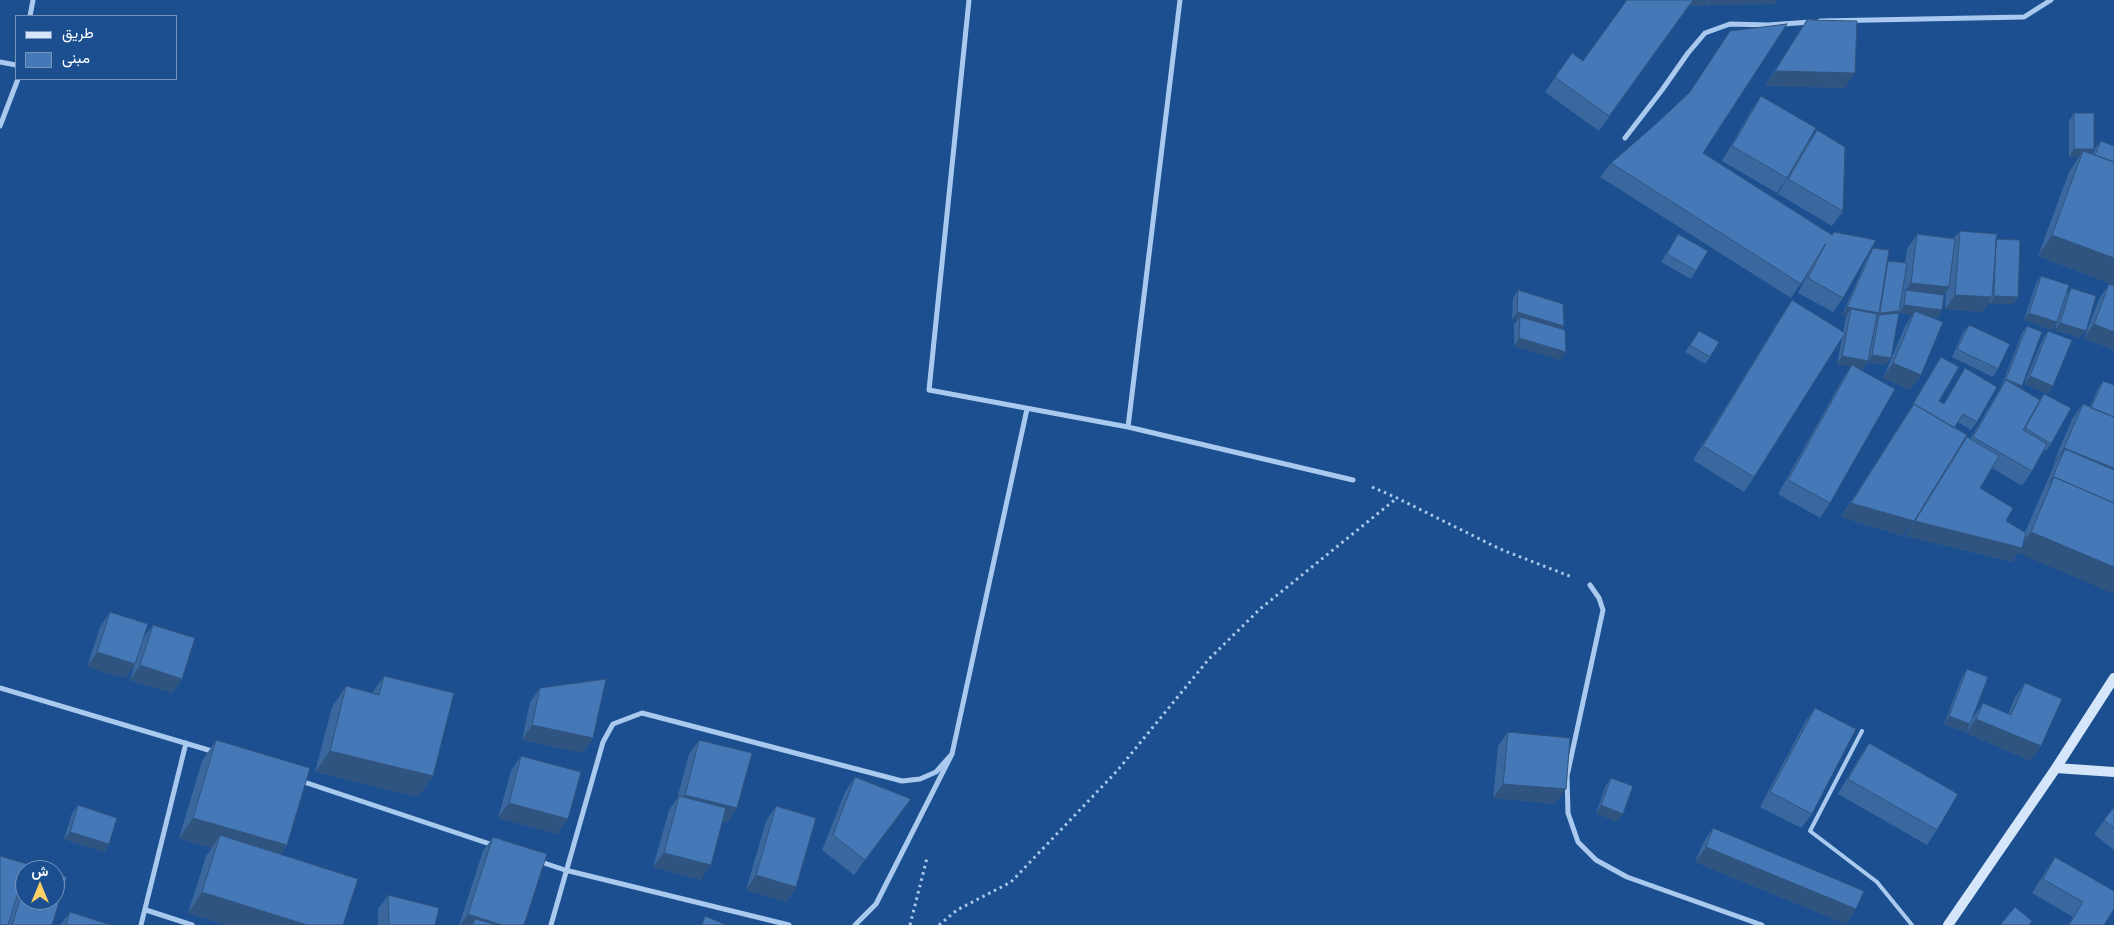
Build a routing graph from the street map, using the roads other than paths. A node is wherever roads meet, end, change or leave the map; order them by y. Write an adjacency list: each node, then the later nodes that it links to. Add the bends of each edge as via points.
1 (33, 0): 5 (street)
2 (969, 0): 11 (street, via 929,390)
3 (1180, 0): 12 (street)
4 (2051, 0): 10 (street, via 2024,17 1730,24 1705,33)
5 (30, 15)
6 (0, 62): 7 (street)
7 (15, 65)
8 (18, 80): 9 (street)
9 (0, 126)
10 (1625, 138)
11 (1027, 409): 12 (street); 19 (street)
12 (1128, 427): 13 (street)
13 (1353, 480)
14 (1590, 584): 33 (street, via 1603,610 1567,776 1568,813 1578,842 1596,860 1627,877)
15 (2114, 678): 21 (main road)
16 (0, 688): 18 (street)
17 (1862, 731): 34 (lane, via 1810,831 1877,882)
18 (186, 742): 20 (street); 27 (street)
19 (952, 754): 26 (street, via 936,772 920,779 902,781 642,713 613,724 603,742); 32 (street, via 876,904)
20 (223, 755)
21 (2056, 768): 22 (main road); 35 (main road)
22 (2114, 772)
23 (297, 780): 24 (street)
24 (500, 848)
25 (528, 857): 26 (street)
26 (565, 870): 30 (street); 31 (street)
27 (146, 910): 28 (street); 29 (street)
28 (141, 925)
29 (192, 925)
30 (551, 925)
31 (790, 925)
32 (855, 925)
33 (1762, 925)
34 (1912, 925)
35 (1948, 925)

